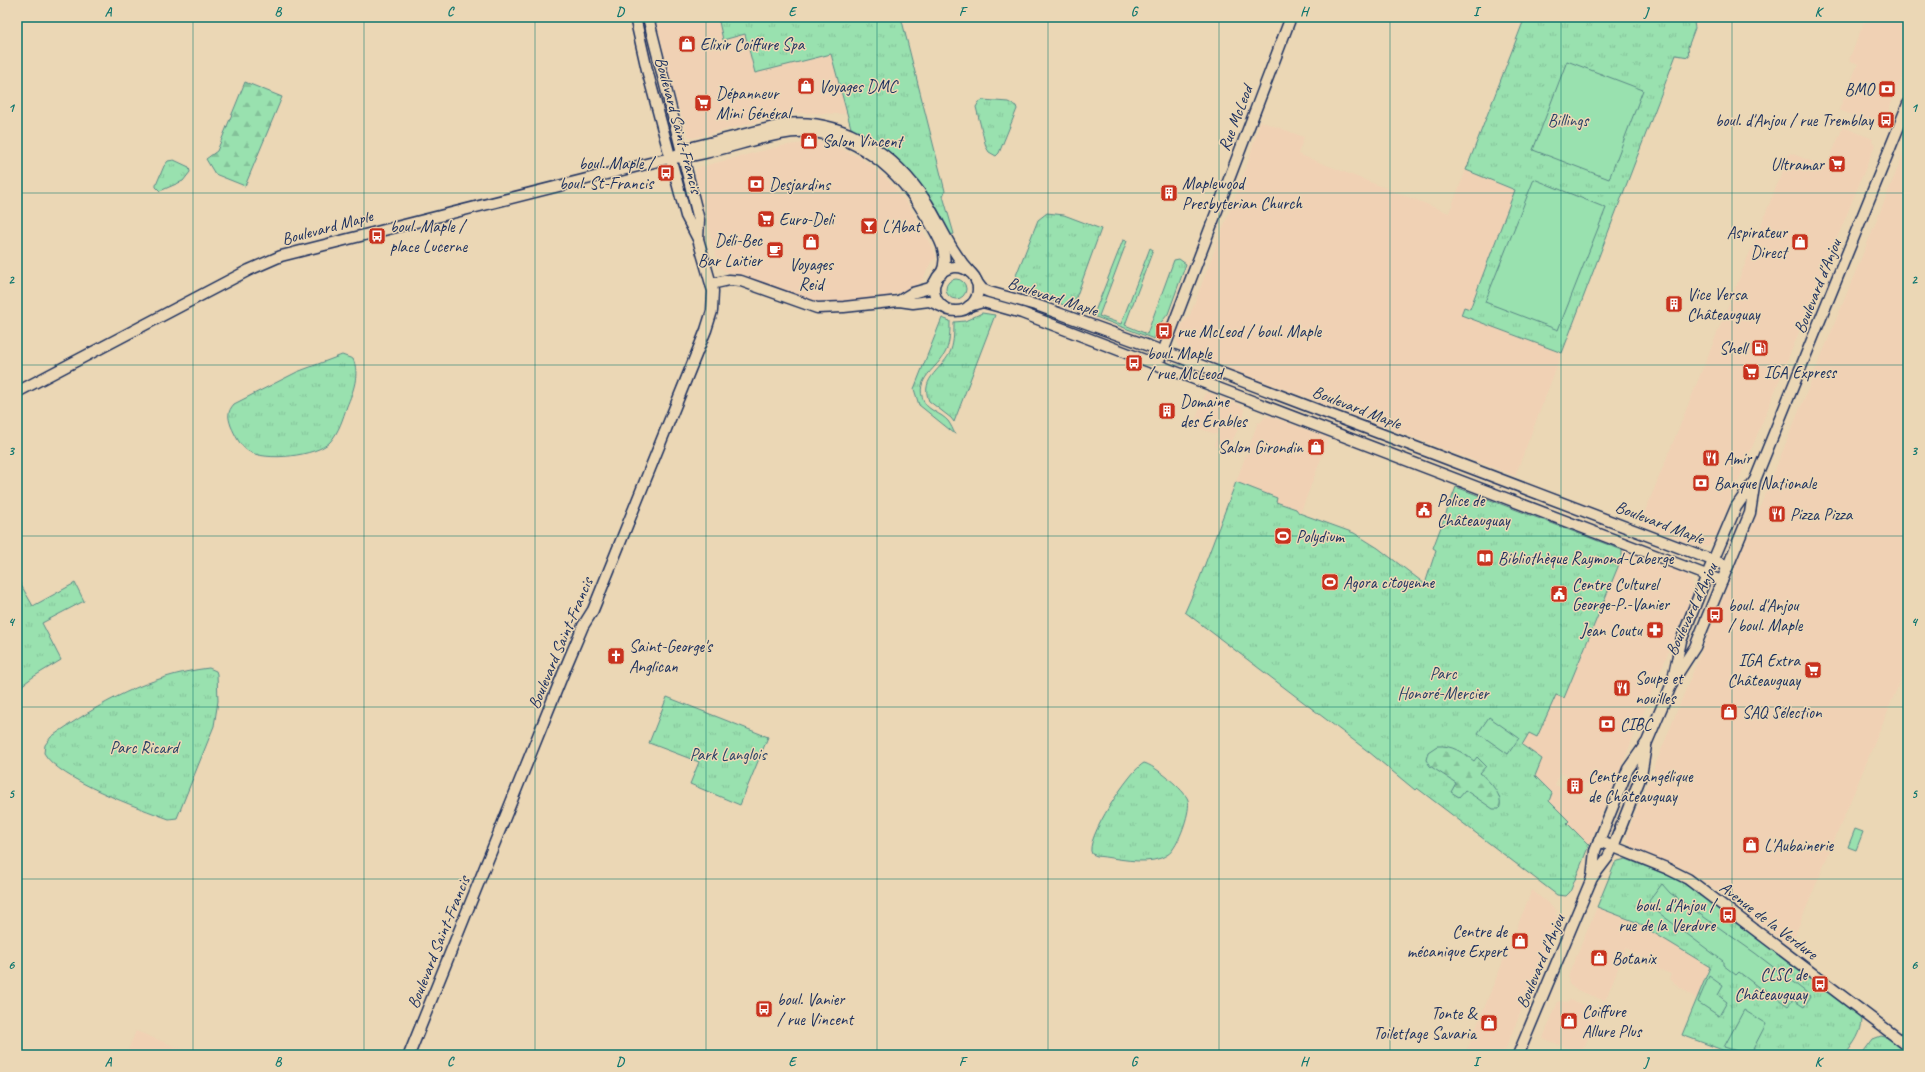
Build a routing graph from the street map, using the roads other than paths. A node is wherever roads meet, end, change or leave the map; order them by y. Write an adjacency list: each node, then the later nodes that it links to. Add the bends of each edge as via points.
1 (635, 17): 6 (street, Boulevard Saint-Francis)
2 (648, 17): 5 (street, Boulevard Saint-Francis)
3 (1291, 17): 15 (street, Rue McLeod)
4 (1908, 104): 25 (street, Boulevard d'Anjou)
5 (683, 155): 6 (street, Boulevard Maple); 7 (street, Boulevard Saint-Francis, via 699,220); 8 (street, Boulevard Maple, via 693,147 786,124 831,127 854,134 879,151 911,181 959,259); 9 (street, Boulevard Maple, via 695,157 790,133 816,133 847,140 880,161 915,198 944,249 946,263)
6 (670, 158): 7 (street, Boulevard Saint-Francis, via 686,216); 17 (street, Boulevard Maple, via 281,256 244,272)
7 (698, 239): 11 (street, Boulevard Saint-Francis)
8 (970, 272): 9 (street, via 954,267 947,269); 10 (street)
9 (939, 278): 12 (street, via 930,288 912,293); 13 (street, via 934,294)
10 (976, 281): 14 (street, via 976,297); 15 (street, Boulevard Maple, via 982,289 989,292 1052,310)
11 (711, 284): 12 (street, via 729,280 741,281 817,308); 41 (street, Boulevard Saint-Francis, via 712,311 706,330 593,610 583,626 567,664)
12 (899, 301): 13 (street, via 929,301)
13 (943, 306): 14 (street, via 956,311)
14 (969, 306): 16 (street, Boulevard Maple, via 983,302 1015,310)
15 (1163, 352): 16 (street, Rue McLeod); 18 (street, Boulevard Maple)
16 (1158, 365): 19 (street, Boulevard Maple)
17 (17, 392)
18 (1318, 410): 19 (street); 20 (street, Boulevard Maple)
19 (1312, 426): 22 (street, Boulevard Maple)
20 (1397, 440): 21 (street, Boulevard Maple); 22 (street)
21 (1428, 451): 23 (street); 24 (street, Boulevard Maple)
22 (1391, 456): 23 (street, Boulevard Maple)
23 (1421, 467): 26 (street, Boulevard Maple)
24 (1498, 478): 26 (street); 27 (street, Boulevard Maple)
25 (1755, 480): 31 (street, Boulevard d'Anjou, via 1736,507); 32 (street, Boulevard d'Anjou, via 1750,513)
26 (1492, 494): 28 (street, Boulevard Maple)
27 (1544, 495): 28 (street); 29 (street, Boulevard Maple)
28 (1539, 511): 30 (street, Boulevard Maple)
29 (1587, 512): 30 (street); 31 (street, Boulevard Maple)
30 (1581, 527): 33 (street, Boulevard Maple)
31 (1714, 560): 32 (street, Boulevard Maple); 33 (street, Boulevard d'Anjou)
32 (1728, 566): 34 (street, Boulevard d'Anjou)
33 (1707, 576): 34 (street, Boulevard Maple); 35 (street, Boulevard d'Anjou, via 1681,641)
34 (1722, 581): 35 (street, Boulevard d'Anjou, via 1695,647)
35 (1673, 681): 36 (street, Boulevard d'Anjou)
36 (1647, 742): 37 (street, Boulevard d'Anjou, via 1628,769); 38 (street, Boulevard d'Anjou, via 1642,776)
37 (1599, 841): 38 (street, Avenue de la Verdure); 39 (street, Boulevard d'Anjou, via 1595,851)
38 (1613, 847): 39 (street, Boulevard d'Anjou); 40 (street, Avenue de la Verdure, via 1688,879)
39 (1592, 878): 42 (street, Boulevard d'Anjou)
40 (1908, 1046)
41 (409, 1055)
42 (1518, 1055)

